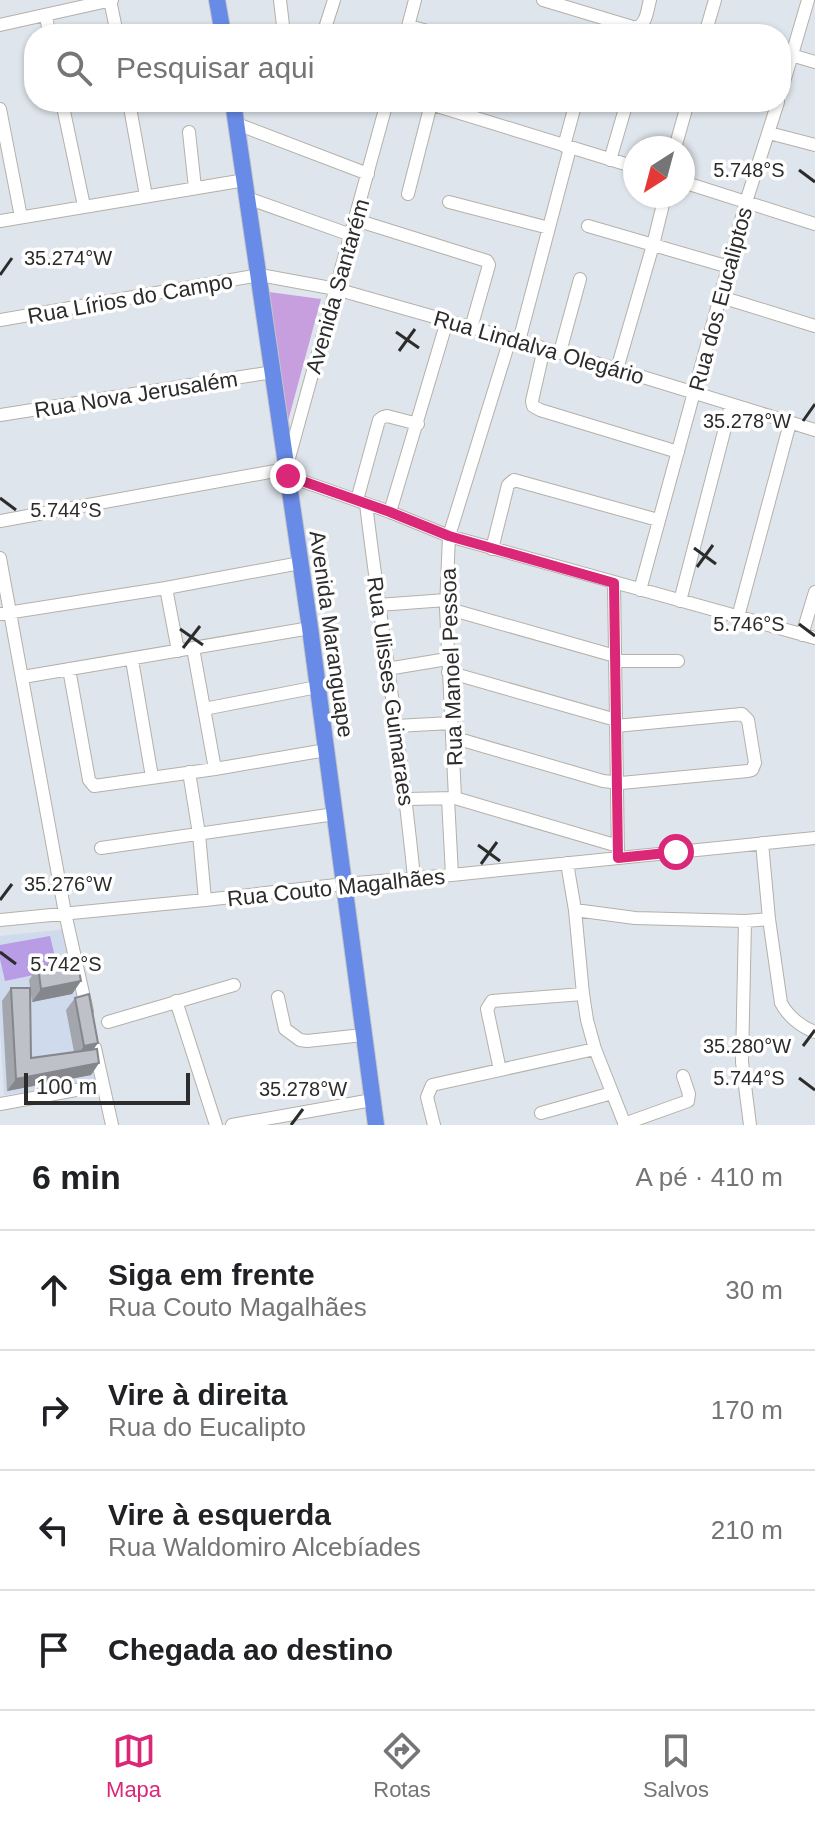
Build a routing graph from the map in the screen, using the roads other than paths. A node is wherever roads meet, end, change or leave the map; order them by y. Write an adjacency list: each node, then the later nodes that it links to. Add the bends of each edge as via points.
1 (111, 0): 10 (street); 12 (street)
2 (217, 0): 13 (main road)
3 (280, 0): 14 (street)
4 (334, 0): 15 (street)
5 (415, 0): 16 (street)
6 (543, 0): 17 (street)
7 (650, 0): 18 (street)
8 (715, 0): 19 (street)
9 (808, 1): 21 (street)
10 (46, 15): 11 (street); 20 (street)
11 (47, 24)
12 (115, 24)
13 (221, 24)
14 (283, 24)
15 (326, 24)
16 (409, 24)
17 (623, 24)
18 (643, 24)
19 (708, 24)
20 (0, 25)
21 (791, 55): 22 (street)
22 (815, 62)
23 (0, 109): 53 (street)
24 (64, 112): 51 (street)
25 (131, 112): 47 (street)
26 (235, 112): 34 (main road, Avenida Maranguape)
27 (384, 112): 42 (street, Avenida Santarém)
28 (425, 112): 46 (street)
29 (456, 112): 39 (street)
30 (574, 112): 39 (street, Rua Manoel Pessoa)
31 (624, 112): 40 (street)
32 (685, 112): 37 (street)
33 (775, 112): 36 (street, Rua dos Eucaliptos)
34 (237, 124): 42 (street); 43 (main road, Avenida Maranguape)
35 (189, 132): 45 (street)
36 (769, 133): 38 (street); 50 (street, Rua dos Eucaliptos)
37 (678, 136)
38 (815, 145)
39 (567, 147): 40 (street); 58 (street, Rua Manoel Pessoa)
40 (610, 160): 41 (street)
41 (623, 164)
42 (368, 174): 54 (street, Avenida Santarém)
43 (245, 180): 45 (street); 48 (main road, Avenida Maranguape)
44 (695, 186): 50 (street)
45 (195, 188): 47 (street)
46 (408, 194)
47 (146, 196): 51 (street)
48 (247, 198): 59 (street); 62 (main road, Avenida Maranguape)
49 (449, 202): 58 (street)
50 (746, 202): 56 (street); 61 (street, Rua dos Eucaliptos)
51 (84, 206): 53 (street)
52 (662, 208): 60 (street)
53 (21, 217): 55 (street)
54 (356, 220): 59 (street, Avenida Santarém); 69 (street, via 487,261)
55 (0, 221)
56 (815, 224)
57 (588, 226): 60 (street)
58 (549, 228): 70 (street, Rua Manoel Pessoa)
59 (351, 235): 64 (street, Avenida Santarém)
60 (653, 245): 61 (street); 73 (street)
61 (729, 267): 65 (street, Rua dos Eucaliptos)
62 (260, 275): 64 (street, Rua Lindalva Olegário); 66 (street, Rua Lírios do Campo); 74 (main road, Avenida Maranguape)
63 (580, 279): 72 (street)
64 (336, 289): 67 (street, Rua Lindalva Olegário); 82 (street, Avenida Santarém)
65 (721, 297): 68 (street); 75 (street, Rua dos Eucaliptos)
66 (0, 320)
67 (447, 321): 69 (street, Rua Lindalva Olegário); 79 (street)
68 (815, 326)
69 (471, 328): 70 (street, Rua Lindalva Olegário)
70 (515, 340): 71 (street, Rua Lindalva Olegário); 87 (street, Rua Manoel Pessoa)
71 (544, 348): 72 (street, Rua Lindalva Olegário); 81 (street, via 533,406)
72 (560, 352): 73 (street, Rua Lindalva Olegário)
73 (617, 369): 75 (street, Rua Lindalva Olegário)
74 (273, 372): 77 (street, Rua Nova Jerusalém); 82 (main road, Avenida Maranguape)
75 (695, 392): 76 (street, Rua Lindalva Olegário); 81 (street, Rua dos Eucaliptos)
76 (731, 405): 78 (street, Rua Lindalva Olegário); 95 (street)
77 (0, 415)
78 (790, 423): 80 (street, Rua Lindalva Olegário); 99 (street)
79 (418, 424): 83 (street, via 387,416 379,420); 84 (street)
80 (815, 430)
81 (678, 452): 85 (street, Rua dos Eucaliptos)
82 (287, 473): 83 (street); 86 (street); 90 (main road, Avenida Maranguape)
83 (361, 502): 84 (street); 97 (street, Rua Ulisses Guimaraes)
84 (390, 512): 87 (street)
85 (658, 520): 88 (street, via 514,480 508,485); 93 (street, Rua dos Eucaliptos)
86 (0, 521)
87 (449, 536): 88 (street); 96 (street, Rua Manoel Pessoa)
88 (492, 549): 91 (street)
89 (0, 558): 98 (street)
90 (300, 563): 92 (street); 100 (main road, Avenida Maranguape)
91 (614, 583): 93 (street); 104 (street)
92 (166, 588): 98 (street); 103 (street)
93 (640, 590): 95 (street)
94 (815, 592): 101 (street)
95 (680, 601): 99 (street)
96 (446, 604): 97 (street); 104 (street); 107 (street, Rua Manoel Pessoa)
97 (378, 605): 109 (street, Rua Ulisses Guimaraes)
98 (6, 613): 110 (street)
99 (738, 617): 101 (street)
100 (310, 628): 102 (street); 111 (main road, Avenida Maranguape)
101 (809, 637)
102 (193, 648): 103 (street); 112 (street)
103 (178, 651): 105 (street)
104 (615, 658): 106 (street); 114 (street)
105 (132, 660): 108 (street); 120 (street)
106 (678, 661)
107 (448, 666): 109 (street); 113 (street, Rua Manoel Pessoa); 114 (street)
108 (69, 669): 110 (street); 120 (street, via 91,783)
109 (387, 669): 115 (street, Rua Ulisses Guimaraes)
110 (23, 677): 136 (street)
111 (317, 687): 112 (street); 117 (main road, Avenida Maranguape)
112 (204, 709): 118 (street)
113 (451, 723): 115 (street); 116 (street, Rua Manoel Pessoa)
114 (616, 723): 121 (street); 121 (street, via 742,714 748,720 755,763 748,771)
115 (396, 726): 123 (street, Rua Ulisses Guimaraes)
116 (452, 737): 121 (street); 122 (street, Rua Manoel Pessoa)
117 (326, 750): 118 (street); 124 (main road, Avenida Maranguape)
118 (215, 769): 119 (street)
119 (189, 772): 120 (street); 125 (street)
120 (152, 777)
121 (617, 782): 129 (street)
122 (452, 798): 123 (street); 129 (street); 131 (street, Rua Manoel Pessoa)
123 (407, 799): 132 (street, Rua Ulisses Guimaraes)
124 (335, 814): 125 (street); 133 (main road, Avenida Maranguape)
125 (199, 834): 128 (street); 134 (street)
126 (815, 838): 127 (street, Rua Couto Magalhães)
127 (762, 843): 129 (street, Rua Couto Magalhães); 137 (street)
128 (101, 848)
129 (618, 852): 130 (street, Rua Couto Magalhães)
130 (567, 863): 131 (street, Rua Couto Magalhães); 135 (street)
131 (452, 875): 132 (street, Rua Couto Magalhães)
132 (414, 878): 133 (street, Rua Couto Magalhães)
133 (345, 884): 134 (street, Rua Couto Magalhães); 147 (main road, Avenida Maranguape)
134 (205, 900): 136 (street, Rua Couto Magalhães)
135 (575, 910): 139 (street, via 635,918); 141 (street)
136 (65, 913): 138 (street, Rua Couto Magalhães); 145 (street)
137 (769, 919): 139 (street); 146 (street, via 781,1003 785,1012)
138 (0, 920)
139 (745, 921): 164 (street, via 742,1062)
140 (234, 985): 143 (street)
141 (583, 994): 149 (street); 150 (street, via 492,1001 487,1009)
142 (278, 997): 147 (street, via 285,1029 300,1040)
143 (176, 1001): 144 (street); 160 (street)
144 (108, 1022)
145 (90, 1023)
146 (815, 1032)
147 (363, 1035): 154 (main road, Avenida Maranguape)
148 (93, 1039): 152 (street)
149 (595, 1049): 150 (street); 153 (street)
150 (500, 1070): 163 (street, via 432,1085 427,1097)
151 (683, 1076): 158 (street, via 688,1101)
152 (103, 1085): 155 (street); 159 (street)
153 (612, 1093): 156 (street); 158 (street)
154 (372, 1100): 157 (street); 162 (main road, Avenida Maranguape)
155 (0, 1104)
156 (541, 1113)
157 (262, 1122): 161 (street)
158 (625, 1124)
159 (112, 1125)
160 (216, 1125)
161 (232, 1125)
162 (376, 1125)
163 (434, 1125)
164 (750, 1125)

